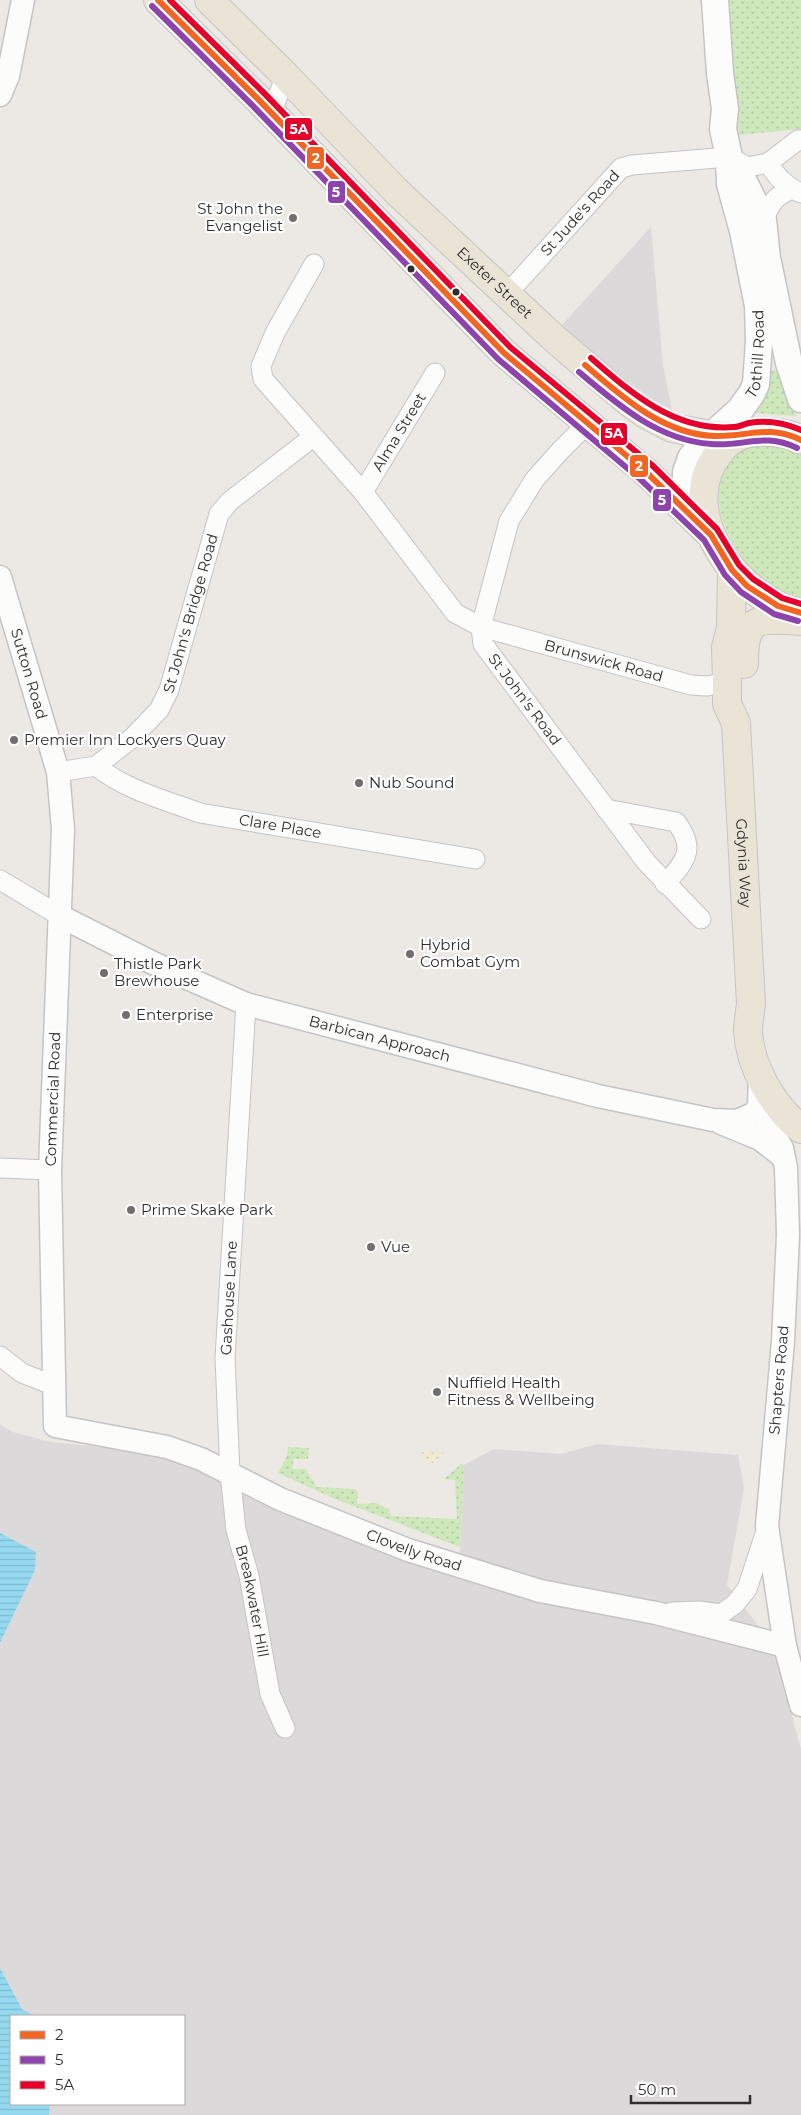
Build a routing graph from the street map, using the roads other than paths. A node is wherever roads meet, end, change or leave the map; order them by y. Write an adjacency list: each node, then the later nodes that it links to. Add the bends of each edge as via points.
1 (22, 0): 6 (street, via 8,76)
2 (158, 0): 7 (main road)
3 (209, 0): 5 (main road, Exeter Street)
4 (715, 0): 9 (main road, Tothill Road, via 725,109 723,129)
5 (286, 76): 7 (street); 14 (main road, Exeter Street, via 396,191)
6 (0, 95)
7 (271, 113): 17 (main road, via 504,353)
8 (801, 140): 10 (street)
9 (729, 157): 10 (street, via 748,167); 12 (main road, Tothill Road); 14 (street, St Jude's Road, via 622,168); 18 (main road, Tothill Road, via 730,184 758,306 760,342 756,384)
10 (768, 164): 11 (street, via 777,178)
11 (796, 191): 12 (street, via 779,194)
12 (763, 220): 16 (main road, Tothill Road, via 767,258 789,363)
13 (314, 264): 19 (street, via 275,333 261,366 263,379)
14 (507, 294): 18 (main road, Exeter Street, via 556,340 645,414 672,428)
15 (435, 373): 22 (street, Alma Street)
16 (801, 399)
17 (588, 422): 21 (main road); 28 (street, via 535,479 509,521)
18 (724, 436): 20 (main road, via 763,431); 23 (main road, via 724,446 714,458 705,485)
19 (313, 437): 22 (street); 32 (street, St John's Bridge Road, via 230,501 219,514 166,696 159,710 131,739)
20 (801, 440)
21 (646, 472): 23 (main road); 29 (main road, via 700,547 718,579 722,640)
22 (363, 492): 28 (street, via 455,612)
23 (709, 529): 24 (main road)
24 (732, 570): 26 (main road, via 762,597 778,606); 29 (main road, Gdynia Way, via 731,628)
25 (0, 577): 33 (street, Sutton Road)
26 (801, 612)
27 (801, 621): 31 (main road, Gdynia Way, via 771,618 751,627 746,634 745,699)
28 (481, 627): 30 (street, Brunswick Road, via 691,685); 34 (street, St John's Road, via 483,644)
29 (726, 647): 30 (main road, Gdynia Way)
30 (726, 682): 31 (main road, Gdynia Way, via 727,704)
31 (736, 723): 41 (main road, Gdynia Way)
32 (96, 766): 33 (street, St John's Bridge Road); 35 (street, Clare Place, via 110,778 200,812)
33 (58, 772): 38 (street, Commercial Road, via 63,828)
34 (606, 809): 37 (street, St John's Road); 37 (street, via 676,822 688,847 683,861)
35 (475, 858)
36 (0, 880): 38 (street)
37 (665, 884): 39 (street, St John's Road)
38 (60, 916): 40 (street, Barbican Approach, via 152,963); 49 (street, Commercial Road)
39 (701, 919)
40 (246, 1004): 45 (street, Barbican Approach, via 591,1094); 55 (street, Gashouse Lane, via 225,1358)
41 (751, 1004): 42 (main road, Gdynia Way, via 748,1031); 43 (main road, Gdynia Way, via 766,1029 778,1071)
42 (760, 1076): 44 (street); 46 (main road, Gdynia Way, via 780,1109)
43 (801, 1103)
44 (759, 1107): 45 (street, Barbican Approach, via 753,1114 737,1121); 47 (street, Shapters Road)
45 (713, 1120): 47 (street, Barbican Approach, via 760,1139)
46 (801, 1129)
47 (793, 1163): 51 (street, Shapters Road, via 786,1168)
48 (0, 1168): 49 (street)
49 (50, 1170): 53 (street, Commercial Road)
50 (801, 1206): 51 (street, Shapters Road)
51 (788, 1234): 56 (street, Shapters Road, via 783,1341)
52 (0, 1356): 53 (street, via 22,1373)
53 (55, 1386): 54 (street, Commercial Road)
54 (55, 1426): 55 (street, Clovelly Road, via 167,1447)
55 (230, 1473): 57 (street, Clovelly Road, via 280,1499 408,1550 540,1591); 60 (street, Breakwater Hill, via 236,1530 249,1576 270,1694)
56 (767, 1526): 57 (street, Shapters Road, via 747,1588 735,1604 721,1614 698,1611); 58 (street, Shapters Road)
57 (656, 1613): 58 (street, Clovelly Road)
58 (793, 1647): 59 (street, Shapters Road)
59 (801, 1705)
60 (285, 1728)

